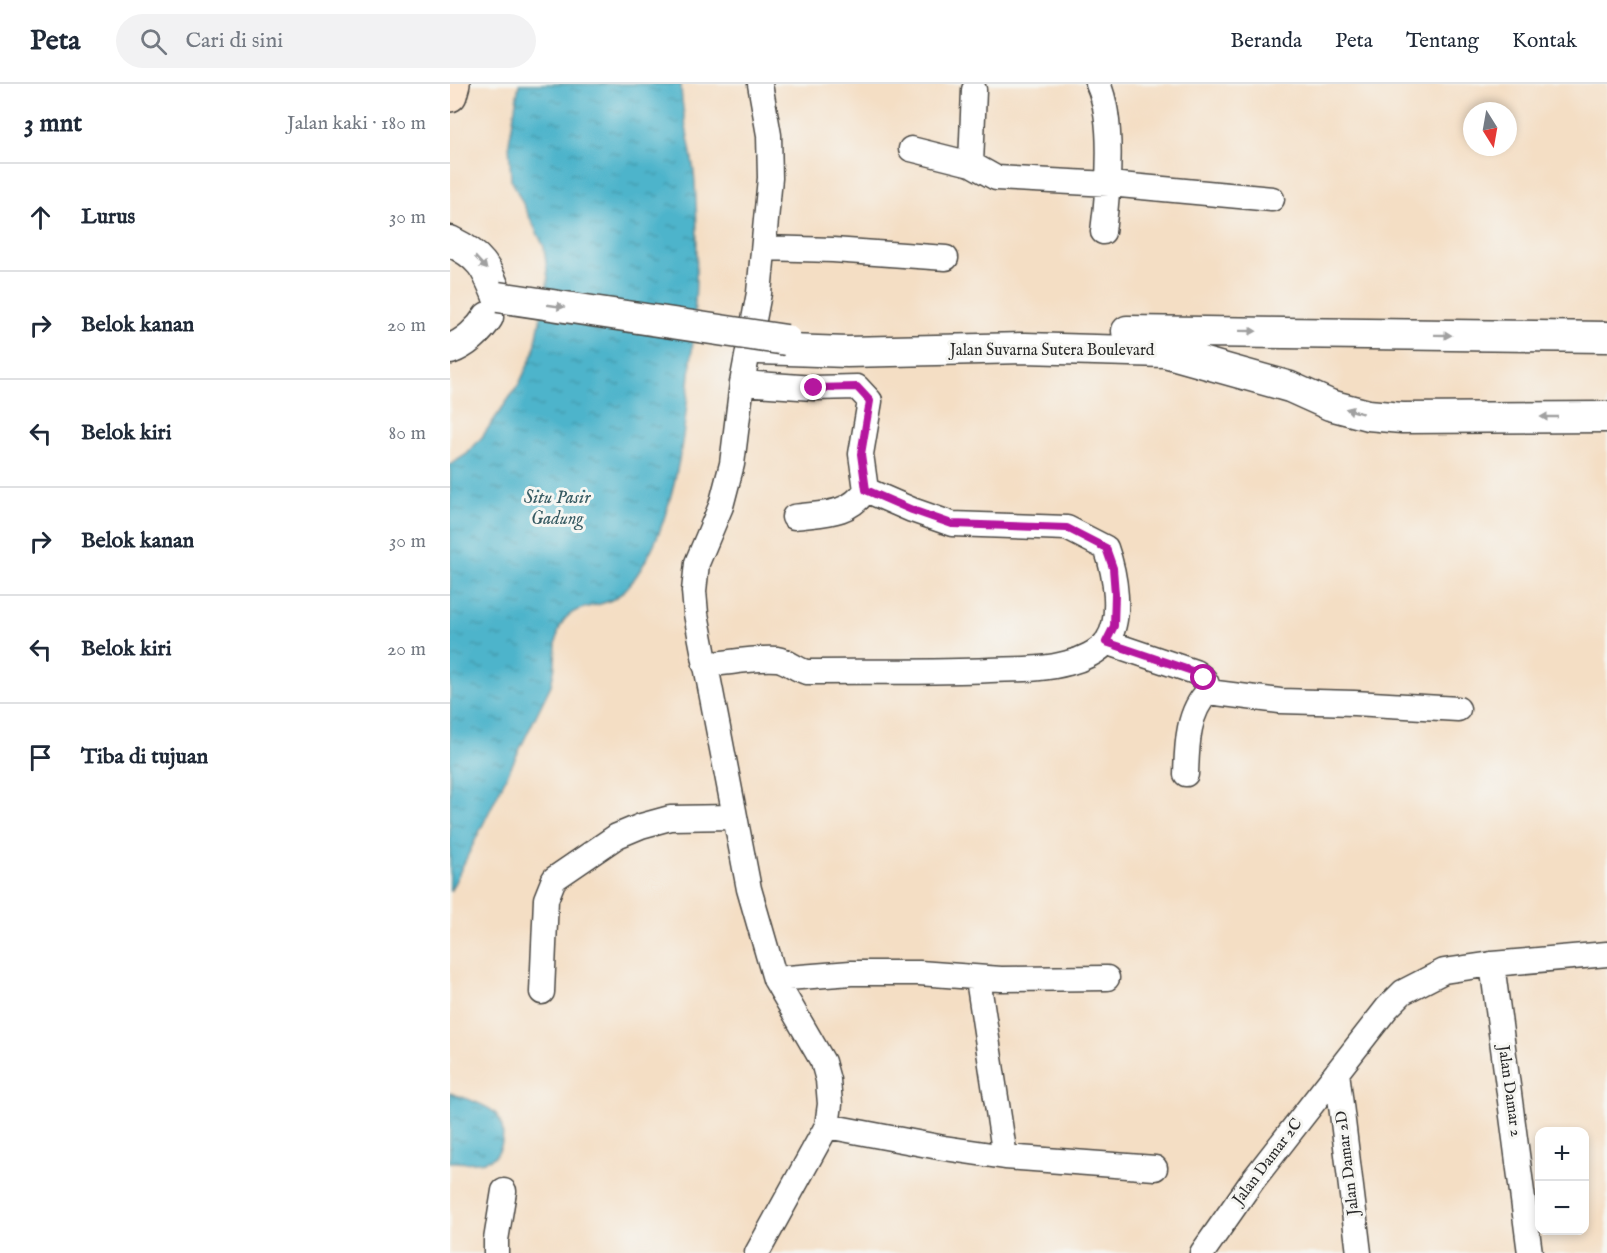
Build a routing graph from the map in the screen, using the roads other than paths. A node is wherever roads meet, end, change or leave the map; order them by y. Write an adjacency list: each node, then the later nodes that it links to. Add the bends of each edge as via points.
1 (453, 84): 5 (main road)
2 (760, 84): 12 (street, via 769,135)
3 (1098, 84): 8 (street, via 1106,115)
4 (974, 90): 7 (street)
5 (450, 95)
6 (911, 149): 7 (street)
7 (971, 164): 8 (street, via 996,178)
8 (1109, 184): 9 (street); 10 (street)
9 (1272, 200)
10 (1103, 232)
11 (450, 241): 14 (street, one-way to 14, via 476,257 488,271)
12 (764, 248): 13 (street); 18 (street)
13 (946, 258)
14 (493, 307): 16 (street, bridge); 17 (street, via 480,329)
15 (1607, 337): 16 (street, one-way to 15, via 1098,330)
16 (772, 345): 19 (street, Jalan Suvarna Sutera Boulevard, one-way to 16, via 1368,415 1329,405 1290,387 1165,352 1025,348 847,352)
17 (450, 349)
18 (742, 383): 20 (street, via 857,387 866,394 870,401 861,454); 23 (street, via 732,464 696,572 696,614)
19 (1607, 417)
20 (866, 490): 21 (street, via 859,501 839,511); 22 (street, via 952,524 1067,528 1106,548 1113,568 1115,594 1114,626)
21 (794, 517)
22 (1106, 642): 23 (street, via 1070,663 1039,668 925,673 807,672 776,659); 24 (street, via 1195,672 1208,684)
23 (705, 665): 27 (street)
24 (1208, 693): 25 (street, via 1280,701); 26 (street, via 1201,700 1189,731)
25 (1458, 709)
26 (1186, 774)
27 (735, 817): 31 (street, via 749,889); 33 (street, via 670,818 641,826 617,836 554,879 546,899)
28 (1607, 954): 29 (street)
29 (1492, 964): 34 (street, via 1444,971 1403,992); 43 (street, Jalan Damar 2)
30 (1107, 978): 32 (street)
31 (775, 979): 32 (street, via 852,973 919,973); 35 (street, via 823,1062 830,1104)
32 (978, 979): 36 (street)
33 (542, 992)
34 (1337, 1072): 41 (street, Jalan Damar 2C); 42 (street, Jalan Damar 2D)
35 (827, 1126): 36 (street); 40 (street)
36 (1005, 1157): 37 (street)
37 (1155, 1168)
38 (504, 1191): 39 (street)
39 (496, 1253)
40 (757, 1253)
41 (1202, 1253)
42 (1359, 1253)
43 (1530, 1253)

